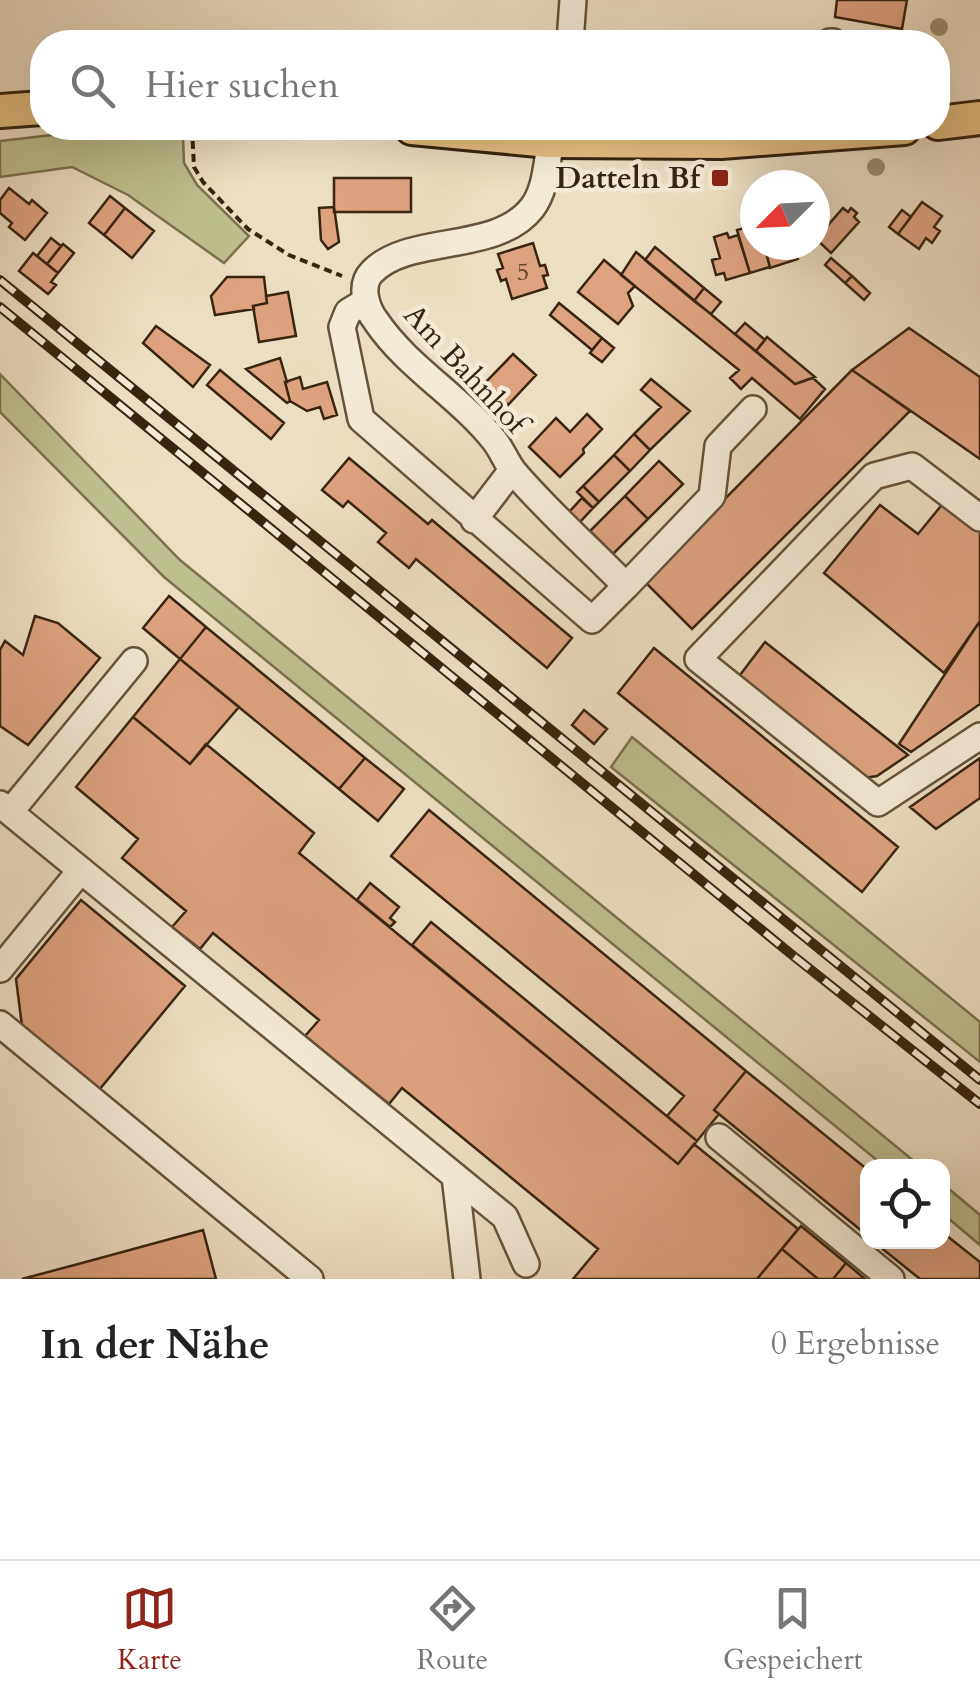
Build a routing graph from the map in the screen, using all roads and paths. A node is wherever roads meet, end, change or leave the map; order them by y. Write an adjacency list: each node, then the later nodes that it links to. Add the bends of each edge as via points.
1 (573, 0): 2 (street)
2 (571, 30)
3 (30, 109): 4 (main road)
4 (0, 111)
5 (980, 118): 6 (main road)
6 (950, 122)
7 (193, 140): 11 (path, via 194,167 203,182 248,229)
8 (551, 140): 11 (street, via 542,190 531,209 493,233 397,257 371,272)
9 (687, 140): 10 (main road)
10 (755, 140)
11 (366, 293): 13 (street, Am Bahnhof, via 392,341 494,440); 15 (street, via 342,326 361,419)
12 (753, 410): 16 (street, via 718,446 712,496)
13 (512, 470): 15 (street); 16 (street, Am Bahnhof)
14 (980, 518): 18 (street, via 912,466 874,476 698,659 878,803)
15 (474, 520): 16 (street, via 592,620)
16 (626, 586)
17 (134, 661): 19 (street)
18 (980, 736)
19 (5, 808): 20 (street)
20 (80, 870): 21 (street); 24 (street)
21 (0, 970)
22 (0, 1024): 26 (street)
23 (719, 1137): 28 (street)
24 (456, 1176): 25 (street, via 504,1217); 27 (street)
25 (526, 1264)
26 (310, 1279)
27 (467, 1279)
28 (890, 1279)

